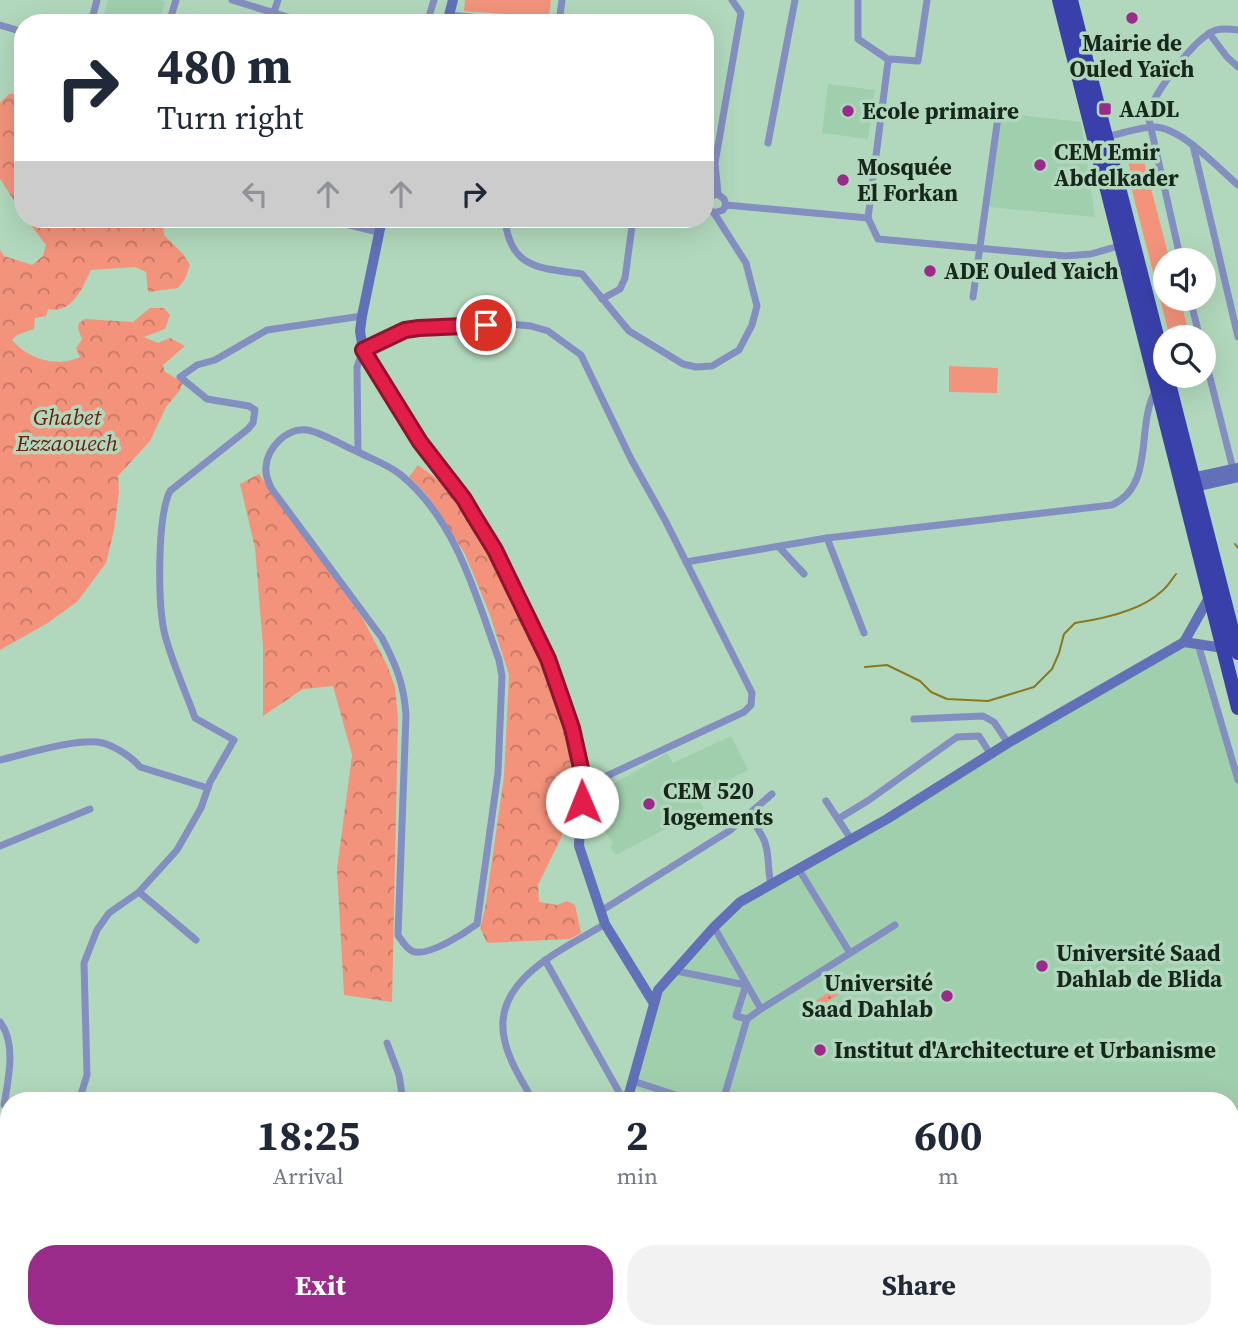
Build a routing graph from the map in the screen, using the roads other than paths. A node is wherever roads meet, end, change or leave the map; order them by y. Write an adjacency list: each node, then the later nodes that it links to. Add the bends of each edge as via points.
1 (232, 0): 9 (street)
2 (278, 0): 9 (street)
3 (732, 0): 21 (street, via 741,13 715,163)
4 (795, 0): 18 (street)
5 (858, 0): 13 (street, via 858,39)
6 (926, 0): 13 (street, via 918,61)
7 (1059, 0): 31 (highway)
8 (1071, 0): 17 (highway)
9 (274, 13): 10 (street)
10 (277, 14)
11 (1238, 30): 12 (street)
12 (1209, 33): 14 (street); 16 (street, via 1158,93 1148,115)
13 (889, 60): 25 (street)
14 (1238, 67)
15 (998, 117): 32 (street)
16 (1151, 127): 17 (street); 19 (street, via 1166,129); 33 (street)
17 (1105, 137): 31 (highway)
18 (768, 143)
19 (1192, 145): 20 (street); 37 (street)
20 (1238, 185)
21 (718, 194): 22 (street); 23 (street)
22 (714, 195)
23 (726, 205): 24 (street); 25 (street)
24 (714, 213): 35 (street, via 746,263 757,306 739,350 712,366 683,364 629,331)
25 (868, 218): 32 (street, via 878,239)
26 (356, 228): 30 (street)
27 (379, 228): 30 (street)
28 (507, 228): 35 (street, via 511,247 522,260 540,268 582,274)
29 (632, 228): 35 (street, via 625,278 620,289)
30 (378, 233): 36 (street)
31 (1127, 243): 32 (street, via 1077,256); 38 (highway)
32 (978, 248): 34 (street)
33 (1178, 248)
34 (972, 297)
35 (602, 299)
36 (362, 316): 40 (street); 65 (street, via 267,330 180,377 207,399 255,410 248,429 170,491 163,518 160,577 164,631 195,718 234,740)
37 (1236, 323): 39 (street)
38 (1153, 336)
39 (1238, 337)
40 (363, 350): 45 (street, via 357,368); 50 (street, via 405,330 509,324 548,331 572,346 581,355); 64 (street, via 495,550 548,659 572,728)
41 (1159, 388): 48 (street, via 1150,400 1136,479 1128,494 1112,505)
42 (1167, 388): 47 (highway)
43 (1167, 388): 52 (highway)
44 (1213, 388): 46 (street)
45 (358, 452): 45 (street, via 399,474 425,498 465,566 502,676 498,773 477,924 422,953 414,953 398,935 406,715 396,665 382,638 271,488 265,470 272,448 294,432 307,430)
46 (1236, 471): 47 (street)
47 (1193, 482): 57 (highway)
48 (827, 538): 49 (street); 53 (street)
49 (779, 547): 50 (street); 51 (street)
50 (686, 562): 64 (street, via 752,692 751,705)
51 (804, 573)
52 (1210, 596): 54 (street); 56 (highway)
53 (864, 633)
54 (1184, 642): 55 (street); 60 (street)
55 (1198, 644): 56 (street); 63 (street)
56 (1223, 648): 58 (highway)
57 (1238, 653)
58 (1238, 708)
59 (914, 719): 60 (street, via 983,716 994,722)
60 (1008, 743): 61 (street)
61 (991, 755): 70 (street, via 979,736 957,737); 71 (street)
62 (0, 760): 65 (street, via 74,744 103,743 140,767)
63 (1238, 780)
64 (585, 786): 76 (street, via 579,846)
65 (208, 788): 75 (street, via 177,850)
66 (772, 794): 69 (street)
67 (826, 801): 70 (street)
68 (90, 809): 72 (street)
69 (749, 816): 74 (street, via 765,841); 76 (street)
70 (838, 818): 71 (street)
71 (851, 839): 73 (street)
72 (0, 846)
73 (798, 868): 74 (street); 81 (street)
74 (771, 884): 79 (street, via 740,902)
75 (139, 892): 80 (street); 92 (street, via 109,913 96,930 84,963 88,1075)
76 (601, 911): 77 (street)
77 (605, 924): 82 (street); 85 (street)
78 (895, 925): 81 (street)
79 (714, 927): 83 (street); 84 (street)
80 (196, 940)
81 (850, 953): 86 (street)
82 (545, 960): 94 (street, via 514,988 503,1017 504,1040); 95 (street)
83 (676, 971): 84 (street); 85 (street)
84 (747, 985): 86 (street); 87 (street, via 736,1016)
85 (653, 1002): 90 (street)
86 (761, 1009): 87 (street)
87 (747, 1019): 98 (street)
88 (0, 1022): 91 (street, via 9,1041)
89 (387, 1043): 93 (street)
90 (633, 1082): 96 (street); 97 (street)
91 (5, 1092)
92 (82, 1092)
93 (402, 1092)
94 (528, 1092)
95 (621, 1092)
96 (629, 1092)
97 (665, 1092)
98 (726, 1092)

